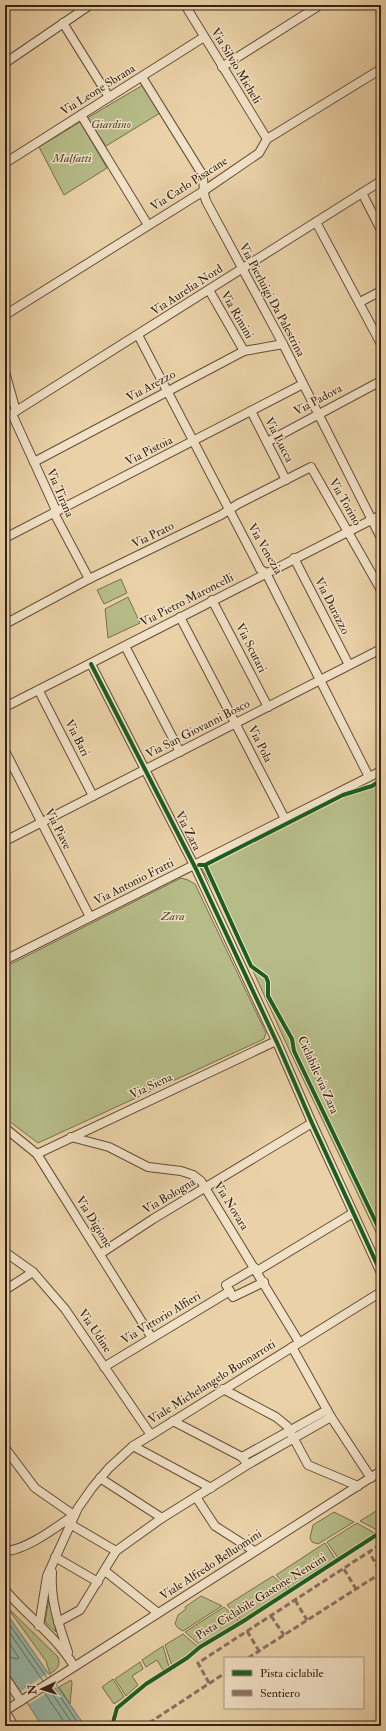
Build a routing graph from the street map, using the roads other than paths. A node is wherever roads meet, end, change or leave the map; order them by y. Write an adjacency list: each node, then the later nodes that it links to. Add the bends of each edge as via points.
1 (90, 5): 4 (street)
2 (185, 5): 5 (street, Via Silvio Micheli)
3 (320, 5): 7 (street)
4 (63, 23): 6 (street); 10 (street)
5 (204, 37): 7 (street, Via Silvio Micheli); 9 (street, Via Leone Sbrana)
6 (5, 63)
7 (222, 67): 12 (street, Via Silvio Micheli)
8 (381, 68): 12 (street, Via Carlo Pisacane)
9 (142, 77): 10 (street, Via Leone Sbrana); 15 (street, Via Pierluigi Da Palestrina, via 202,174)
10 (109, 97): 11 (street, Via Leone Sbrana)
11 (81, 115): 13 (street, Via Leone Sbrana); 18 (street)
12 (267, 139): 15 (street, Via Carlo Pisacane, via 259,153)
13 (5, 163)
14 (381, 181): 16 (street, Via Aurelia Nord)
15 (202, 192): 18 (street, Via Carlo Pisacane); 20 (street, Via Pierluigi Da Palestrina)
16 (362, 193): 17 (street, Via Aurelia Nord); 19 (street)
17 (316, 222): 20 (street, Via Aurelia Nord); 23 (street)
18 (148, 225): 24 (street, Via Carlo Pisacane)
19 (381, 230)
20 (242, 268): 21 (street, Via Aurelia Nord); 26 (street, Via Pierluigi Da Palestrina)
21 (209, 290): 25 (street, Via Aurelia Nord); 28 (street, Via Rimini)
22 (381, 291): 23 (street)
23 (360, 302): 27 (street)
24 (5, 315)
25 (138, 335): 32 (street, Via Venezia); 34 (street, Via Aurelia Nord)
26 (283, 344): 28 (street, Via Arezzo); 31 (street, Via Pierluigi Da Palestrina)
27 (381, 344)
28 (244, 351): 32 (street, Via Arezzo)
29 (5, 372): 34 (street, Via Tirana)
30 (381, 380): 35 (street, Via Padova)
31 (303, 384): 33 (street, Via Pistoia); 35 (street, Via Pierluigi Da Palestrina)
32 (168, 390): 36 (street, Via Venezia); 38 (street, Via Arezzo)
33 (251, 411): 36 (street, Via Pistoia); 37 (street, Via Lucca)
34 (11, 414): 38 (street, Via Tirana)
35 (317, 414): 37 (street, Via Padova); 44 (street, Via Pierluigi Da Palestrina)
36 (193, 441): 41 (street, Via Venezia); 42 (street, Via Pistoia)
37 (267, 442): 40 (street, Via Lucca)
38 (34, 462): 42 (street, Via Tirana, via 55,508)
39 (311, 467): 40 (street, Via Prato); 45 (street, Via Torino)
40 (286, 480): 41 (street, Via Prato)
41 (229, 511): 49 (street, Via Venezia, via 260,569); 50 (street, Via Prato)
42 (54, 513): 46 (street, Via Pistoia); 50 (street, Via Tirana)
43 (381, 515): 44 (street, Via Pietro Maroncelli)
44 (372, 520): 45 (street, Via Pietro Maroncelli); 47 (street, Via Pierluigi Da Palestrina)
45 (348, 531): 48 (street, Via Pietro Maroncelli); 51 (street, Via Torino)
46 (5, 538)
47 (381, 538)
48 (294, 558): 49 (street, Via Pietro Maroncelli); 58 (street, Via Durazzo)
49 (266, 573): 52 (street, Via Pietro Maroncelli); 59 (street, Via Venezia)
50 (89, 580): 54 (street, Via Prato)
51 (381, 590)
52 (212, 600): 53 (street, Via Pietro Maroncelli); 62 (street, Via Scutari)
53 (180, 617): 55 (street, Via Pietro Maroncelli); 63 (street, Via Pola)
54 (5, 624)
55 (125, 646): 57 (street, Via Pietro Maroncelli); 65 (street)
56 (381, 649): 58 (street, Via San Giovanni Bosco)
57 (91, 664): 60 (street, Via Pietro Maroncelli); 66 (street, Via Zara)
58 (349, 665): 59 (street, Via San Giovanni Bosco)
59 (321, 681): 62 (street, Via San Giovanni Bosco); 68 (street, Via Venezia)
60 (39, 691): 61 (street, Via Pietro Maroncelli); 69 (street, Via Bari)
61 (5, 707)
62 (268, 707): 63 (street, Via San Giovanni Bosco)
63 (236, 723): 65 (street, Via San Giovanni Bosco); 70 (street, Via Pola)
64 (5, 751): 71 (street, Via Piave)
65 (180, 752): 66 (street, Via San Giovanni Bosco)
66 (145, 770): 69 (street, Via San Giovanni Bosco); 73 (street, Via Zara)
67 (381, 770): 68 (street, Via Antonio Fratti)
68 (369, 777): 70 (street, Via Antonio Fratti)
69 (93, 796): 71 (street, Via San Giovanni Bosco)
70 (285, 819): 73 (street, Via Antonio Fratti)
71 (42, 823): 72 (street, Via San Giovanni Bosco); 74 (street, Via Piave)
72 (5, 841)
73 (194, 865): 74 (street, Via Antonio Fratti); 76 (street, Via Zara)
74 (90, 917): 75 (street, Via Antonio Fratti)
75 (5, 960)
76 (276, 1041): 77 (street, Via Zara); 79 (street, Via Siena)
77 (312, 1123): 81 (street, Via Bologna); 82 (street, Via Zara)
78 (5, 1128): 80 (street, Via Digione)
79 (71, 1137): 80 (street, Via Siena); 81 (street, Via Novara, via 109,1147 152,1169 190,1174)
80 (37, 1154): 84 (street, Via Digione)
81 (206, 1188): 84 (street, Via Bologna); 85 (street, Via Novara)
82 (353, 1213): 85 (street, Via Vittorio Alfieri); 87 (street, Via Zara)
83 (5, 1252): 86 (street, Via Udine)
84 (100, 1254): 92 (street, Via Digione)
85 (256, 1270): 88 (street, Via Novara); 90 (street, Via Vittorio Alfieri, via 226,1285)
86 (33, 1272): 89 (street); 95 (street, Via Udine, via 66,1309)
87 (381, 1273)
88 (264, 1282): 90 (street, via 233,1297); 93 (street, Via Novara)
89 (5, 1290)
90 (230, 1291): 92 (street, Via Vittorio Alfieri)
91 (381, 1292): 93 (street, Viale Michelangelo Buonarroti)
92 (152, 1338): 95 (street, Via Vittorio Alfieri)
93 (299, 1342): 94 (street, Viale Michelangelo Buonarroti)
94 (292, 1347): 96 (street, Viale Michelangelo Buonarroti); 97 (street)
95 (104, 1366): 101 (street, Via Udine)
96 (223, 1389): 99 (street, Viale Michelangelo Buonarroti); 100 (street, via 276,1417)
97 (327, 1410): 98 (street); 100 (street)
98 (331, 1417): 100 (street); 108 (street)
99 (173, 1421): 101 (street, Viale Michelangelo Buonarroti); 104 (street)
100 (292, 1434): 104 (street); 105 (street); 109 (street, via 308,1465)
101 (151, 1435): 102 (street, Viale Michelangelo Buonarroti)
102 (133, 1446): 107 (street, Viale Michelangelo Buonarroti); 110 (street)
103 (5, 1448): 112 (street, via 35,1488)
104 (242, 1457): 105 (street)
105 (247, 1465): 110 (street)
106 (381, 1471): 108 (street, Viale Alfredo Belluomini)
107 (100, 1478): 112 (street, Viale Michelangelo Buonarroti); 113 (street)
108 (371, 1478): 109 (street, Viale Alfredo Belluomini)
109 (358, 1486): 117 (street, Viale Alfredo Belluomini)
110 (211, 1488): 111 (street)
111 (196, 1497): 113 (street); 117 (street, via 215,1526)
112 (74, 1514): 114 (street, Viale Michelangelo Buonarroti); 115 (street, Viale Michelangelo Buonarroti, via 35,1540)
113 (162, 1518): 116 (street)
114 (70, 1524): 116 (street); 118 (street, Viale Michelangelo Buonarroti)
115 (5, 1551)
116 (116, 1551): 119 (street)
117 (254, 1551): 122 (street, Viale Alfredo Belluomini)
118 (54, 1560): 120 (street); 123 (street, Viale Michelangelo Buonarroti, via 53,1599); 124 (street, Viale Michelangelo Buonarroti, via 44,1589)
119 (105, 1571): 120 (street); 122 (street)
120 (98, 1582): 123 (street, via 80,1610)
121 (5, 1590): 124 (street)
122 (158, 1613): 125 (street, Viale Alfredo Belluomini)
123 (58, 1622): 125 (street, Viale Michelangelo Buonarroti)
124 (39, 1626): 125 (street, via 62,1647)
125 (73, 1663): 127 (street, Viale Alfredo Belluomini, via 55,1679)
126 (5, 1677): 127 (street)
127 (21, 1701): 128 (street, Viale Alfredo Belluomini)
128 (5, 1711): 129 (street)
129 (14, 1726)

